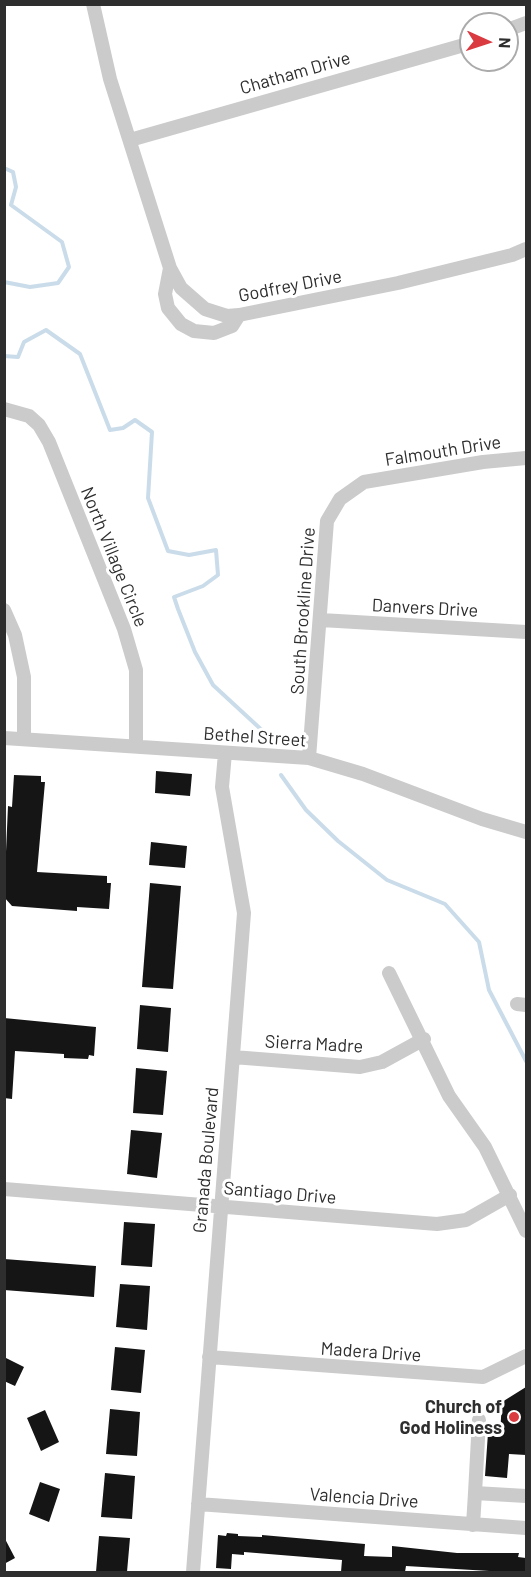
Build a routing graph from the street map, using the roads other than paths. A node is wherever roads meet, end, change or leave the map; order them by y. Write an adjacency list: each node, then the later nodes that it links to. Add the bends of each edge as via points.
1 (93, 4): 3 (street, Godfrey Drive, via 110,80)
2 (459, 46): 3 (street, Chatham Drive)
3 (130, 140): 5 (street, Godfrey Drive)
4 (526, 249): 6 (street, Godfrey Drive, via 398,283)
5 (170, 268): 6 (street, Godfrey Drive, via 181,288 205,309 227,316); 6 (street, via 165,294 168,308 181,324 194,331 214,333 232,326)
6 (239, 315)
7 (4, 410): 15 (street, North Village Circle, via 29,416 49,442 120,618 136,670)
8 (526, 458): 9 (street, Falmouth Drive)
9 (364, 482): 11 (street, South Brookline Drive, via 340,499 327,521)
10 (4, 610): 14 (street, via 15,635 24,677)
11 (321, 620): 12 (street, Danvers Drive); 17 (street, South Brookline Drive)
12 (526, 632)
13 (4, 738): 14 (street, Bethel Street)
14 (24, 739): 15 (street, Bethel Street)
15 (136, 746): 16 (street, Bethel Street)
16 (225, 753): 17 (street, Bethel Street); 21 (street, Granada Boulevard, via 222,788 244,913)
17 (309, 758): 18 (street, Bethel Street)
18 (526, 831)
19 (389, 973): 20 (street)
20 (424, 1040): 21 (street, Sierra Madre, via 382,1062 360,1067); 23 (street, via 449,1096 485,1148)
21 (232, 1057): 24 (street, Granada Boulevard)
22 (4, 1189): 24 (street, Santiago Drive)
23 (510, 1195): 24 (street, Santiago Drive, via 465,1220 447,1224); 25 (street)
24 (220, 1207): 27 (street, Granada Boulevard)
25 (526, 1231)
26 (526, 1356): 27 (street, Madera Drive, via 483,1377)
27 (208, 1357): 31 (street, Granada Boulevard)
28 (479, 1420): 29 (street)
29 (475, 1493): 30 (street); 32 (street)
30 (526, 1496)
31 (198, 1503): 32 (street, Valencia Drive); 34 (street, Granada Boulevard)
32 (473, 1525): 33 (street, Valencia Drive)
33 (526, 1528)
34 (193, 1572)

